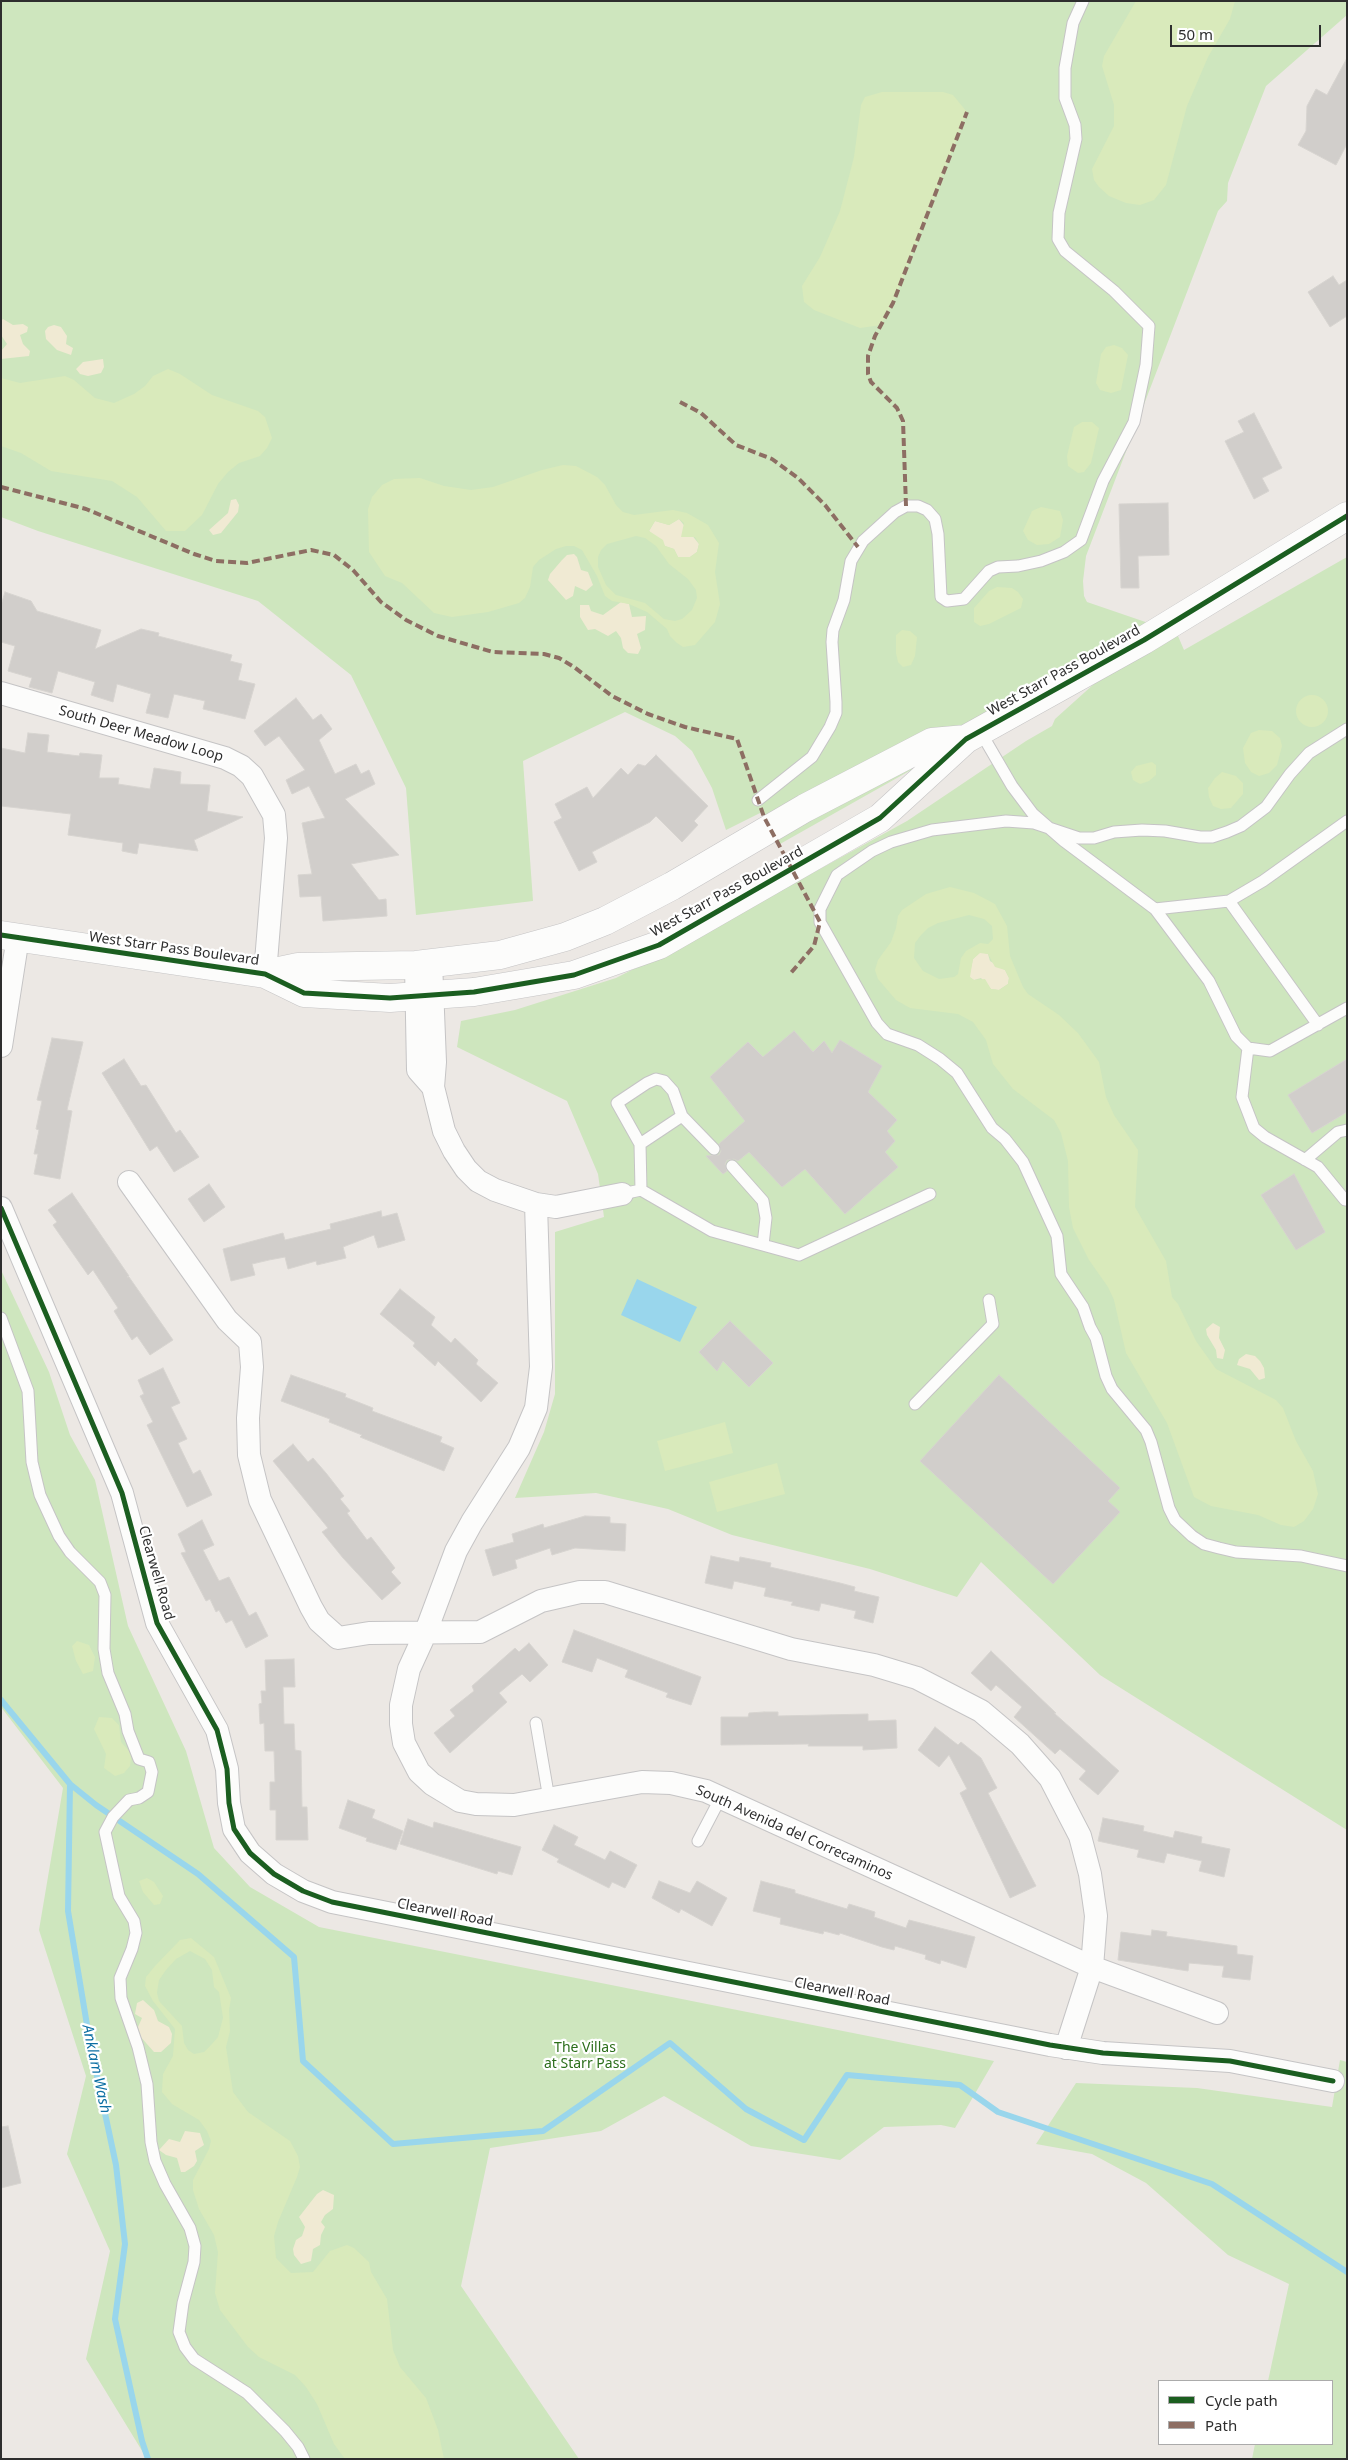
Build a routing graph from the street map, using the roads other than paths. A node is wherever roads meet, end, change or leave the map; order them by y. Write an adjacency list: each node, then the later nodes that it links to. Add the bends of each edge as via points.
1 (1083, 1): 6 (lane, via 1073,23 1065,68 1065,98 1075,125 1076,139 1059,213 1058,239 1065,251 1114,291 1149,326 1146,365 1134,422 1103,481 1081,540 1075,546 1041,561 989,571 964,599 947,601 941,597 938,534 935,519 927,510 906,506 863,541 851,560 844,600 833,630 836,713 830,728 812,757)
2 (1347, 516): 5 (street, West Starr Pass Boulevard, via 1144,640)
3 (1, 693): 13 (street, South Deer Meadow Loop, via 225,758 252,776 274,815 276,838)
4 (1347, 729): 8 (lane, via 1309,753 1266,807 1241,826 1220,834 1200,837 1142,830 1078,838)
5 (973, 735): 8 (lane, via 1033,814); 12 (street, West Starr Pass Boulevard, via 932,742 805,808 605,921 565,937 500,955); 14 (street, West Starr Pass Boulevard, via 880,818 659,945 574,975 501,988)
6 (758, 800)
7 (1347, 821): 9 (lane, via 1263,881)
8 (1048, 827): 10 (lane); 35 (lane, via 1006,820 932,830 891,842 860,857 837,874 820,909 820,922 876,1024 887,1034 918,1045 956,1073 992,1128 1023,1162 1057,1236 1061,1274 1083,1307 1112,1389 1146,1430 1175,1520 1204,1544 1236,1552 1300,1556)
9 (1229, 901): 10 (lane); 16 (lane)
10 (1155, 909): 18 (lane, via 1209,981 1236,1036)
11 (10, 936): 13 (street, West Starr Pass Boulevard); 17 (street)
12 (423, 964): 13 (street, West Starr Pass Boulevard, via 298,967); 14 (street)
13 (265, 974): 14 (street, West Starr Pass Boulevard, via 304,993 390,998)
14 (424, 996): 29 (street, via 418,1070 432,1087 444,1131 454,1151 478,1181)
15 (1347, 1008): 16 (lane)
16 (1318, 1025): 18 (lane, via 1270,1051)
17 (1, 1046)
18 (1248, 1048): 23 (lane, via 1242,1097 1254,1128)
19 (682, 1116): 21 (lane); 21 (lane, via 673,1091 664,1081 656,1079 616,1103); 22 (lane)
20 (1347, 1130): 23 (lane, via 1338,1132)
21 (640, 1144): 26 (lane)
22 (714, 1149)
23 (1305, 1160): 28 (lane, via 1318,1167)
24 (732, 1166): 31 (lane, via 763,1201 766,1218)
25 (129, 1182): 36 (street, via 227,1320 250,1342 249,1456 260,1500 320,1621 338,1638 369,1634)
26 (632, 1192): 29 (street, via 556,1207); 31 (lane, via 712,1230)
27 (930, 1194): 31 (lane, via 799,1255)
28 (1347, 1200)
29 (536, 1204): 36 (street, South Avenida del Correcaminos, via 541,1367 536,1408 519,1448 456,1551)
30 (1, 1208): 43 (street, Clearwell Road, via 122,1493 157,1623 217,1730 227,1769 234,1829 250,1853 274,1874 303,1891 332,1902)
31 (763, 1245)
32 (989, 1300): 34 (lane, via 993,1324)
33 (1, 1318): 45 (lane, via 28,1391 32,1462 40,1495 70,1552 100,1582 104,1596 104,1649 108,1673 139,1759 149,1762 152,1772 148,1792 129,1800 107,1825 105,1832 119,1896 134,1921 136,1933 120,1978 121,1998 147,2084 155,2161 190,2228 194,2246 194,2262 179,2332 194,2359 247,2393 285,2431)
34 (915, 1404)
35 (1347, 1566)
36 (425, 1634): 39 (street, South Avenida del Correcaminos, via 409,1669 401,1705 404,1743 419,1772 460,1801 514,1805); 41 (street, via 480,1632 541,1601 580,1592 605,1592 791,1649 874,1665 916,1678 946,1692 981,1711 1020,1744 1050,1778 1066,1808 1080,1836 1090,1874 1096,1916)
37 (536, 1723): 39 (lane)
38 (721, 1797): 39 (street, South Avenida del Correcaminos, via 671,1783 642,1782); 40 (lane); 41 (street, South Avenida del Correcaminos)
39 (549, 1799)
40 (698, 1841)
41 (1092, 1968): 42 (street, South Avenida del Correcaminos); 43 (street)
42 (1217, 2013)
43 (1066, 2048): 44 (street, Clearwell Road, via 1230,2061)
44 (1338, 2082)
45 (304, 2459)

